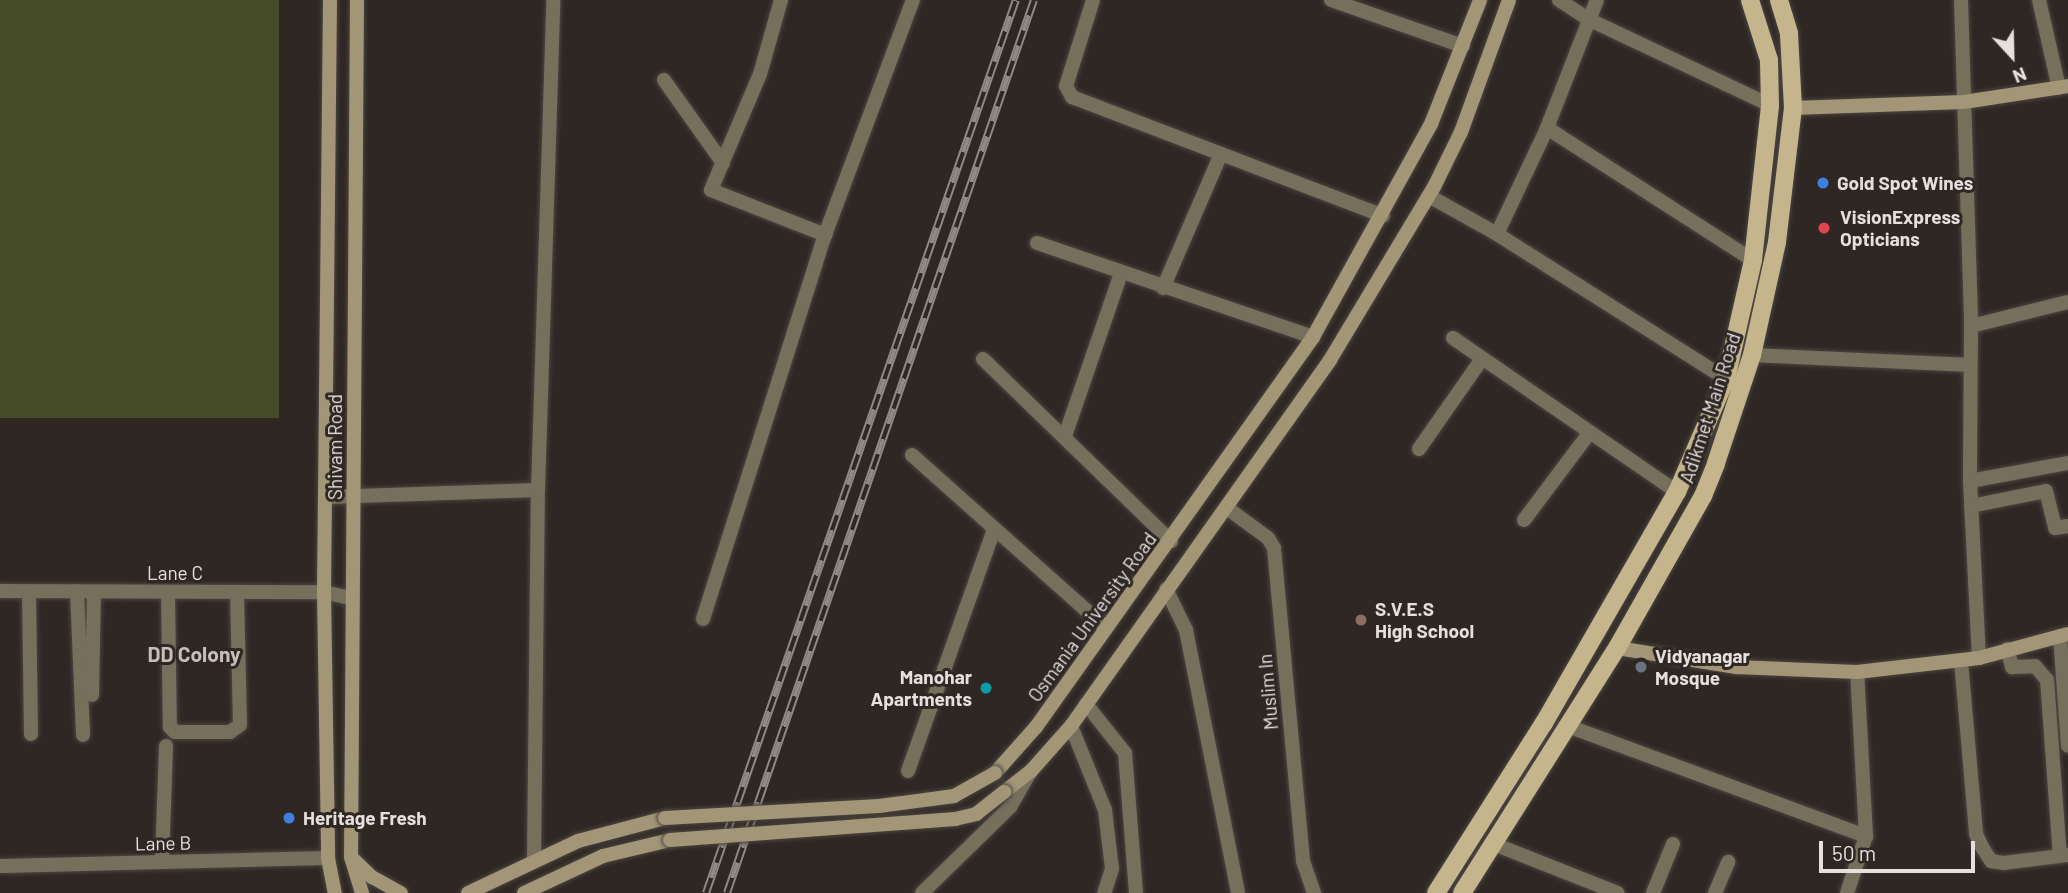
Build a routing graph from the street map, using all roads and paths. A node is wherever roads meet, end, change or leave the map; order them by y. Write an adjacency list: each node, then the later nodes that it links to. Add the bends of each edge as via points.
1 (330, 0): 51 (main road, Shivam Road)
2 (356, 0): 52 (main road, Shivam Road)
3 (553, 0): 49 (street)
4 (781, 0): 25 (street, via 760,74)
5 (913, 0): 28 (street)
6 (1093, 0): 24 (street, via 1066,86 1069,94)
7 (1331, 0): 17 (street)
8 (1480, 0): 17 (main road, Osmania University Road)
9 (1509, 0): 26 (main road, via 1461,132)
10 (1559, 0): 16 (street)
11 (1597, 0): 16 (street)
12 (1750, 0): 21 (main road, Adikmet Main Road, via 1769,60)
13 (1779, 0): 22 (main road, Adikmet Main Road, via 1789,33)
14 (1961, 0): 20 (street)
15 (2039, 0): 19 (street)
16 (1590, 20): 21 (street); 23 (street)
17 (1463, 46): 27 (main road, Osmania University Road, via 1431,124)
18 (664, 80): 25 (street)
19 (2064, 87): 20 (main road)
20 (1964, 102): 22 (main road); 35 (street)
21 (1770, 105): 31 (main road, Adikmet Main Road)
22 (1793, 108): 38 (main road, Adikmet Main Road, via 1777,243)
23 (1547, 128): 29 (street); 31 (street)
24 (1222, 154): 27 (street); 33 (street)
25 (723, 163): 28 (street, via 712,190)
26 (1429, 196): 29 (street); 54 (main road, via 1330,360)
27 (1383, 216): 36 (main road, Osmania University Road)
28 (825, 234): 68 (street)
29 (1497, 234): 42 (street)
30 (1037, 243): 32 (street)
31 (1752, 260): 42 (main road, Adikmet Main Road)
32 (1121, 273): 33 (street); 44 (street)
33 (1164, 288): 36 (street)
34 (2068, 302): 35 (street)
35 (1971, 326): 41 (street)
36 (1313, 337): 58 (main road, Osmania University Road)
37 (1453, 338): 40 (street)
38 (1752, 355): 41 (street); 71 (main road, Adikmet Main Road, via 1703,496)
39 (984, 359): 44 (street)
40 (1481, 359): 43 (street); 45 (street)
41 (1970, 365): 48 (street)
42 (1726, 379): 50 (main road, Adikmet Main Road)
43 (1590, 432): 50 (street); 55 (street)
44 (1065, 436): 58 (street)
45 (1419, 450)
46 (912, 455): 57 (street)
47 (2068, 463): 48 (street)
48 (1970, 481): 53 (street)
49 (538, 490): 52 (street); 92 (street, via 539,780)
50 (1677, 492): 107 (main road, Adikmet Main Road, via 1551,712)
51 (327, 497): 52 (street); 66 (main road, Shivam Road)
52 (355, 498): 67 (main road, Shivam Road)
53 (1971, 506): 56 (street, via 2046,491 2056,528); 73 (street)
54 (1227, 508): 59 (main road); 106 (street, Muslim ln, via 1268,538 1274,548 1303,861)
55 (1524, 520)
56 (2068, 526)
57 (993, 532): 69 (street); 84 (street)
58 (1171, 541): 69 (main road, Osmania University Road)
59 (1166, 589): 77 (main road); 105 (street, via 1186,630)
60 (0, 592): 61 (street, Lane C)
61 (29, 592): 62 (street, Lane C); 80 (street)
62 (77, 592): 63 (street, Lane C); 81 (street)
63 (94, 592): 64 (street, Lane C); 76 (street)
64 (169, 592): 65 (street, Lane C); 65 (street, via 170,727 175,732 230,732 240,726)
65 (237, 592): 66 (street, Lane C)
66 (324, 592): 67 (street, Lane C); 91 (main road, Shivam Road)
67 (350, 598): 90 (main road, Shivam Road)
68 (703, 619)
69 (1106, 628): 92 (main road, Osmania University Road, bridge, via 1036,726 995,774 954,796 879,806 690,814 578,841)
70 (2064, 635): 72 (main road); 83 (street)
71 (1617, 648): 75 (main road, via 1737,667); 79 (main road, Adikmet Main Road)
72 (2007, 649): 73 (main road); 89 (street, via 2011,667 2035,666 2048,680)
73 (1979, 658): 74 (main road)
74 (1961, 661): 75 (main road); 89 (street, via 1976,834 1982,848 1991,861 2003,863)
75 (1857, 672): 86 (street)
76 (92, 695)
77 (1086, 705): 78 (main road); 104 (street, via 1125,753)
78 (1070, 726): 85 (main road); 103 (street, via 1105,810 1112,869)
79 (1569, 726): 86 (street); 87 (main road, Adikmet Main Road)
80 (31, 734)
81 (83, 735)
82 (166, 746): 93 (street)
83 (2068, 746)
84 (908, 771)
85 (1031, 771): 101 (main road, bridge, via 976,814 955,820 670,840 603,856); 102 (street, via 1010,807)
86 (1866, 836): 111 (street)
87 (1494, 844): 96 (street); 108 (main road, Adikmet Main Road)
88 (1673, 844): 109 (street)
89 (2064, 855)
90 (351, 857): 98 (main road, Shivam Road); 99 (main road, via 372,877)
91 (328, 858): 93 (street, Lane B); 97 (main road, Shivam Road)
92 (534, 861): 100 (main road, Osmania University Road)
93 (162, 862): 95 (street, Lane B)
94 (1728, 862): 110 (street)
95 (0, 866)
96 (1614, 892)
97 (335, 893)
98 (362, 893)
99 (401, 893)
100 (468, 893)
101 (524, 893)
102 (922, 893)
103 (1104, 893)
104 (1136, 893)
105 (1238, 893)
106 (1314, 893)
107 (1436, 893)
108 (1462, 893)
109 (1653, 893)
110 (1715, 893)
111 (1847, 893)

